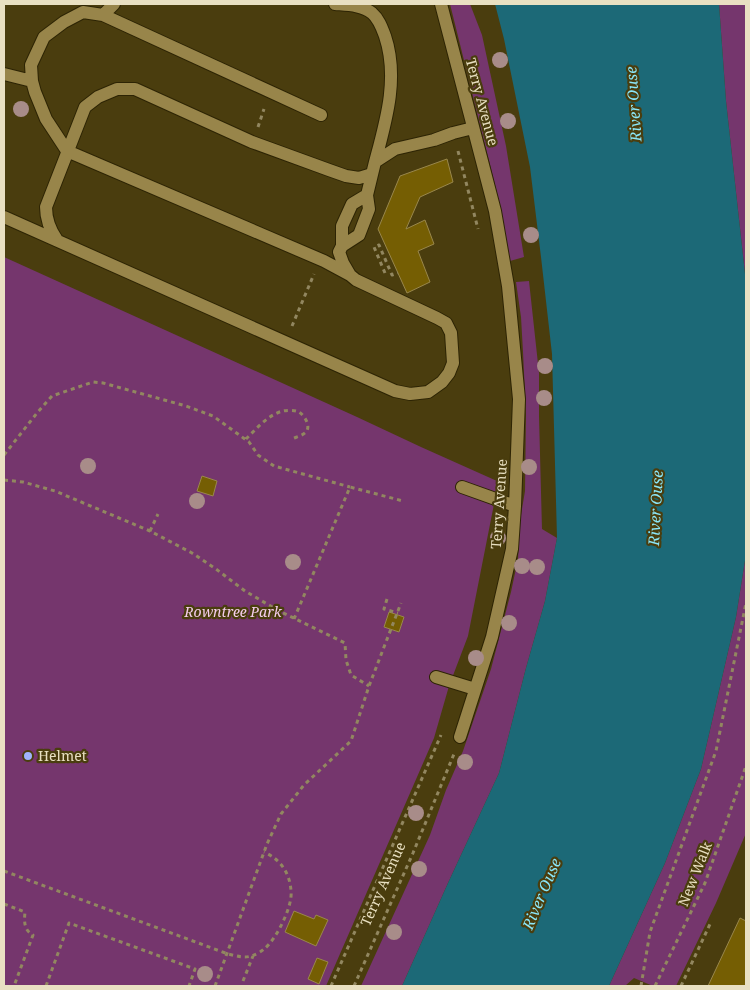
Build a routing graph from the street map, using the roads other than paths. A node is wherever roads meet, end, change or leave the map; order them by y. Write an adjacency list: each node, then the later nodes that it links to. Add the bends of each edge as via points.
1 (114, 4): 4 (lane)
2 (335, 4): 10 (lane, via 353,5 372,12 388,46 391,83 386,123)
3 (441, 4): 8 (lane, Terry Avenue)
4 (103, 15): 6 (lane, via 83,12 44,37 31,65); 7 (lane)
5 (4, 74): 6 (lane)
6 (32, 81): 9 (lane, via 46,119)
7 (320, 115)
8 (473, 128): 10 (lane, via 395,150); 17 (lane, Terry Avenue, via 495,211 508,286 519,399)
9 (67, 151): 10 (lane, via 84,107 116,88 135,88 252,142 346,176 359,178); 13 (lane, via 46,207 46,217); 15 (lane)
10 (374, 168): 11 (lane)
11 (367, 195): 14 (lane, via 352,204 342,226); 14 (lane, via 369,209 359,234)
12 (4, 218): 13 (lane)
13 (57, 240): 15 (lane, via 394,391 410,394 428,392 442,382 453,363 451,334 446,323)
14 (342, 246): 15 (lane, via 339,252)
15 (350, 275)
16 (462, 487): 17 (lane)
17 (515, 506): 19 (lane, Terry Avenue, via 510,559 492,637)
18 (436, 677): 19 (lane)
19 (475, 689): 20 (lane, Terry Avenue)
20 (460, 737)

